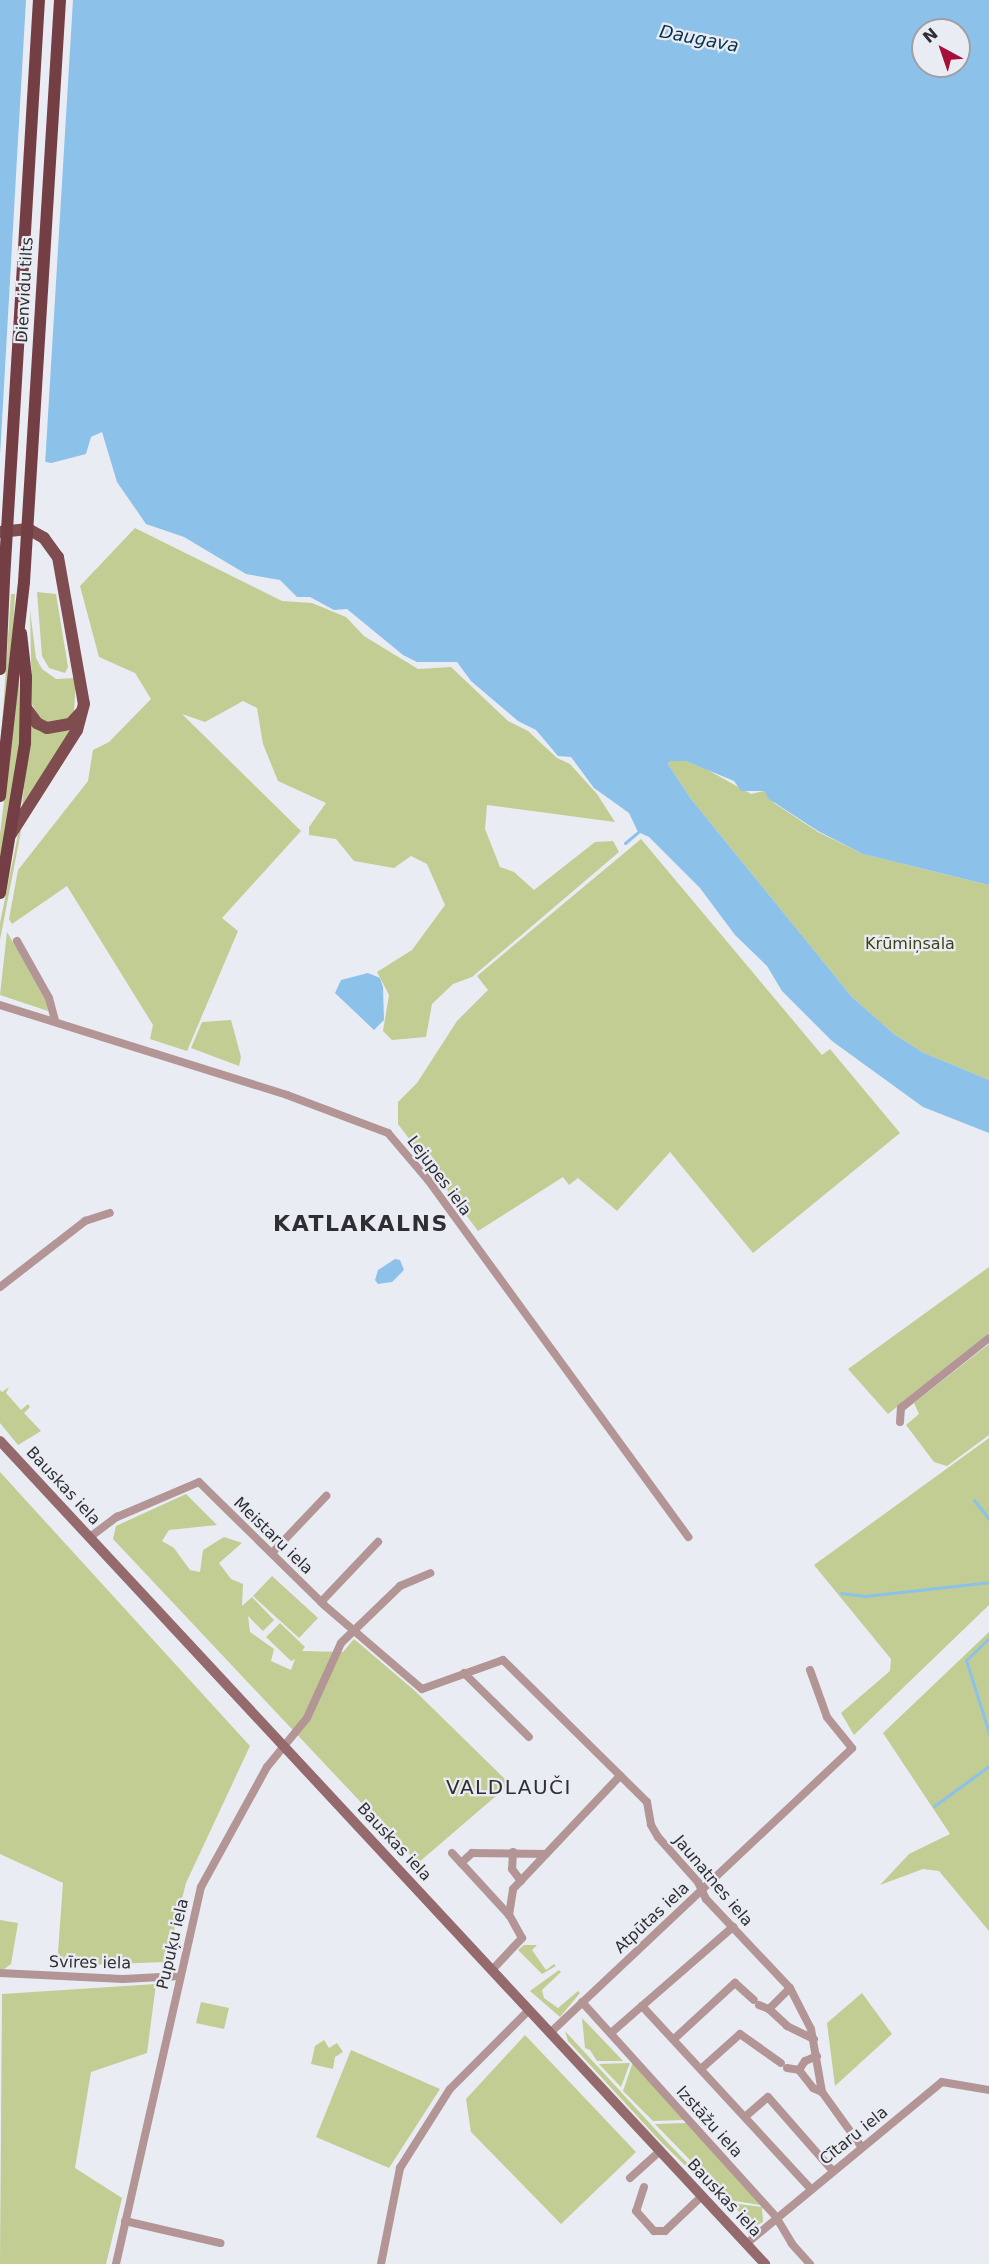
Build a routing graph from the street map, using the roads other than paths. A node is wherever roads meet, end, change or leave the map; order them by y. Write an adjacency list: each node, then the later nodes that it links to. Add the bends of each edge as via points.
1 (39, 0): 4 (highway, Dienvidu tilts, bridge)
2 (60, 0): 5 (highway, Dienvidu tilts, bridge)
3 (0, 532): 8 (main road, via 28,529 44,538 58,557)
4 (1, 614): 6 (highway, Dienvidu tilts)
5 (21, 633): 7 (highway); 9 (highway)
6 (0, 669)
7 (26, 708): 8 (main road, via 37,723 47,728 70,724); 10 (highway)
8 (84, 709): 10 (main road, via 77,730)
9 (0, 796)
10 (11, 835): 11 (highway)
11 (0, 893)
12 (17, 941): 14 (street, via 49,998)
13 (0, 1005): 14 (street, Lejupes iela)
14 (55, 1020): 22 (street, Lejupes iela, via 347,1115 388,1133 428,1180)
15 (110, 1213): 16 (street, via 86,1221)
16 (0, 1287)
17 (989, 1338): 18 (street, via 901,1408)
18 (900, 1422)
19 (0, 1441): 21 (main road, Bauskas iela)
20 (326, 1496): 24 (street)
21 (90, 1537): 24 (street, Meistaru iela, via 117,1517 200,1482); 31 (main road, Bauskas iela)
22 (688, 1537)
23 (378, 1542): 26 (street)
24 (272, 1553): 26 (street, Meistaru iela)
25 (430, 1573): 27 (street, Pupuķu iela, via 400,1586)
26 (321, 1602): 27 (street, Meistaru iela)
27 (352, 1631): 29 (street, Meistaru iela, via 422,1689); 31 (street, Pupuķu iela, via 341,1643 307,1718)
28 (810, 1670): 38 (street, Atpūtas iela, via 827,1716 852,1748)
29 (464, 1673): 30 (street); 32 (street, Jaunatnes iela, via 503,1660)
30 (529, 1737)
31 (284, 1746): 41 (main road, Bauskas iela); 43 (street, Pupuķu iela, via 267,1767 201,1887)
32 (620, 1776): 35 (street); 38 (street, Jaunatnes iela, via 647,1802 651,1825)
33 (513, 1852): 35 (street); 36 (street, via 472,1853); 37 (street, via 512,1869)
34 (452, 1853): 36 (street)
35 (546, 1854): 37 (street)
36 (461, 1863): 39 (street)
37 (521, 1881): 39 (street, via 513,1889)
38 (701, 1891): 40 (street, Jaunatnes iela); 45 (street, Atpūtas iela)
39 (509, 1915): 41 (street, via 522,1938)
40 (733, 1927): 44 (street, Jaunatnes iela); 46 (street)
41 (492, 1970): 48 (main road, Bauskas iela)
42 (0, 1973): 43 (street, Svīres iela, via 123,1979)
43 (180, 1976): 67 (street, Pupuķu iela)
44 (790, 1988): 47 (street); 52 (street, Jaunatnes iela)
45 (582, 2002): 49 (street, Atpūtas iela); 50 (street, Izstāžu iela)
46 (642, 2006): 50 (street); 51 (street)
47 (769, 2009): 51 (street, via 756,2003 735,1983); 52 (street, via 787,2026)
48 (529, 2010): 49 (main road, Bauskas iela); 71 (street, via 450,2089 400,2168)
49 (550, 2033): 60 (main road, Bauskas iela)
50 (611, 2033): 66 (street, Izstāžu iela)
51 (674, 2039): 54 (street)
52 (814, 2039): 53 (street, Jaunatnes iela)
53 (817, 2056): 55 (street, via 805,2061); 57 (street, Jaunatnes iela)
54 (702, 2068): 55 (street, via 740,2034 784,2066); 58 (street)
55 (799, 2070): 57 (street, via 813,2088)
56 (989, 2090): 59 (street, Cītaru iela, via 942,2082)
57 (822, 2092): 59 (street, Jaunatnes iela)
58 (746, 2116): 61 (street, via 768,2097); 64 (street)
59 (861, 2146): 61 (street, Cītaru iela)
60 (660, 2151): 62 (street); 65 (main road, Bauskas iela)
61 (832, 2170): 64 (street, Cītaru iela)
62 (630, 2178)
63 (644, 2187): 65 (street, via 636,2211 654,2231 665,2231)
64 (811, 2188): 66 (street, Cītaru iela)
65 (702, 2196): 69 (main road, Bauskas iela)
66 (776, 2217): 69 (street, Cītaru iela); 73 (street, Izstāžu iela)
67 (125, 2221): 68 (street); 70 (street, Pupuķu iela)
68 (220, 2243)
69 (746, 2244): 72 (main road, Bauskas iela)
70 (116, 2264)
71 (381, 2264)
72 (765, 2264)
73 (810, 2264)

